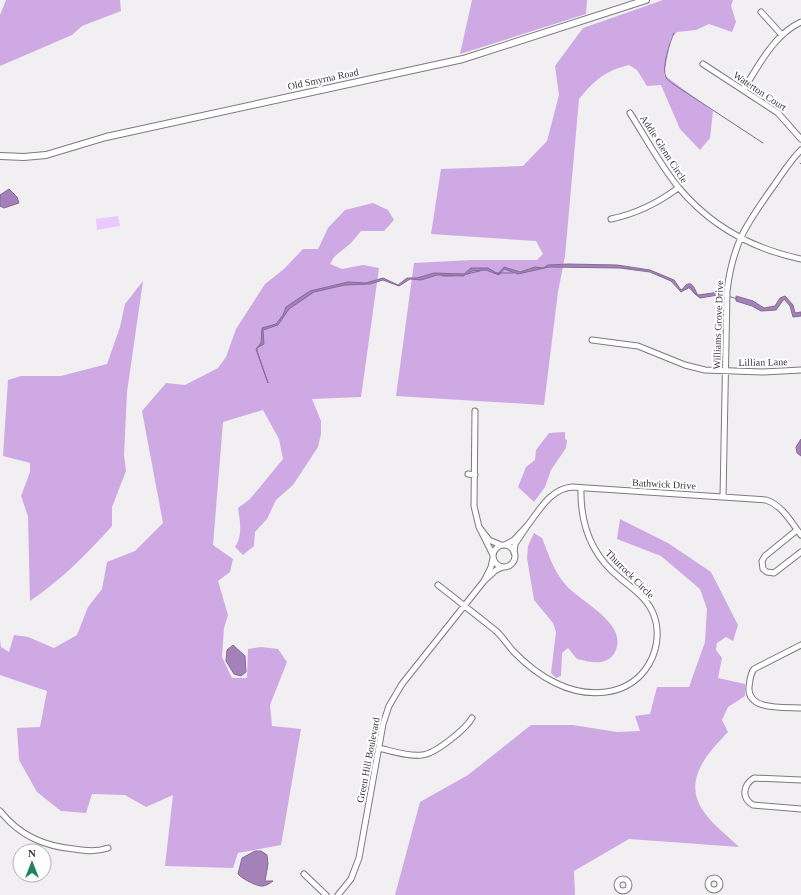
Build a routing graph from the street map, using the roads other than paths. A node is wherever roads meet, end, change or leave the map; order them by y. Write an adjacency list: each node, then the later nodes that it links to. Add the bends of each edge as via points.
1 (646, 0): 10 (street, Old Smyrna Road, via 463,59 96,140 46,155)
2 (761, 12): 4 (street)
3 (801, 22): 4 (street)
4 (782, 35): 6 (street, via 771,47)
5 (703, 64): 6 (street, Waterton Court)
6 (743, 90): 8 (street, Waterton Court, via 778,113)
7 (630, 113): 11 (street, Addie Glenn Circle)
8 (801, 139)
9 (801, 150): 13 (street, Williams Grove Drive, via 752,216)
10 (0, 156)
11 (678, 188): 12 (street, via 647,207); 13 (street, Addie Glenn Circle, via 710,219)
12 (611, 219)
13 (740, 238): 14 (street, Addie Glenn Circle, via 768,251); 17 (street, Williams Grove Drive, via 732,260 727,291)
14 (801, 259)
15 (592, 340): 17 (street, Lillian Lane, via 638,346 695,368)
16 (801, 370): 17 (street, Lillian Lane)
17 (726, 372): 22 (street, Williams Grove Drive)
18 (475, 411): 20 (street)
19 (468, 474): 20 (street)
20 (475, 474): 24 (street, via 475,512)
21 (581, 488): 22 (street, Bathwick Drive); 23 (street, Bathwick Drive, via 555,492); 33 (street, Thurrock Circle, via 582,521 593,547 608,568 642,596 654,617 657,630 656,647 650,664 640,676 623,687 603,692 583,692 560,686 524,661 498,633)
22 (723, 497): 25 (street, Bathwick Drive, via 771,502 781,509)
23 (527, 526): 26 (street, Bathwick Drive, via 514,540); 28 (street, Bathwick Drive, via 515,545)
24 (479, 527): 26 (street, via 489,540); 29 (street)
25 (799, 533): 27 (street, via 764,558 763,569 775,572)
26 (503, 545): 28 (street, via 510,547); 29 (street, via 495,549)
27 (801, 552)
28 (514, 554): 30 (street, via 512,562)
29 (493, 557): 30 (street, via 497,564); 31 (street, Green Hill Boulevard, via 492,567)
30 (506, 566): 31 (street, Green Hill Boulevard, via 496,570)
31 (484, 581): 33 (street, Green Hill Boulevard)
32 (438, 585): 33 (street, Thurrock Circle)
33 (464, 606): 37 (street, Green Hill Boulevard, via 394,696 385,718)
34 (801, 646): 35 (street, via 754,669 749,692 758,704)
35 (801, 708)
36 (472, 718): 37 (street, via 463,730 425,755)
37 (379, 748): 46 (street, Green Hill Boulevard, via 358,862 348,883)
38 (801, 780): 39 (street, via 756,778 747,783 745,792 748,802 753,805)
39 (801, 809)
40 (0, 811): 41 (street, via 20,832 43,844 96,852)
41 (108, 848)
42 (304, 874): 45 (street)
43 (627, 889): 47 (street)
44 (716, 889): 48 (street)
45 (326, 895)
46 (338, 895)
47 (629, 895)
48 (719, 895)

